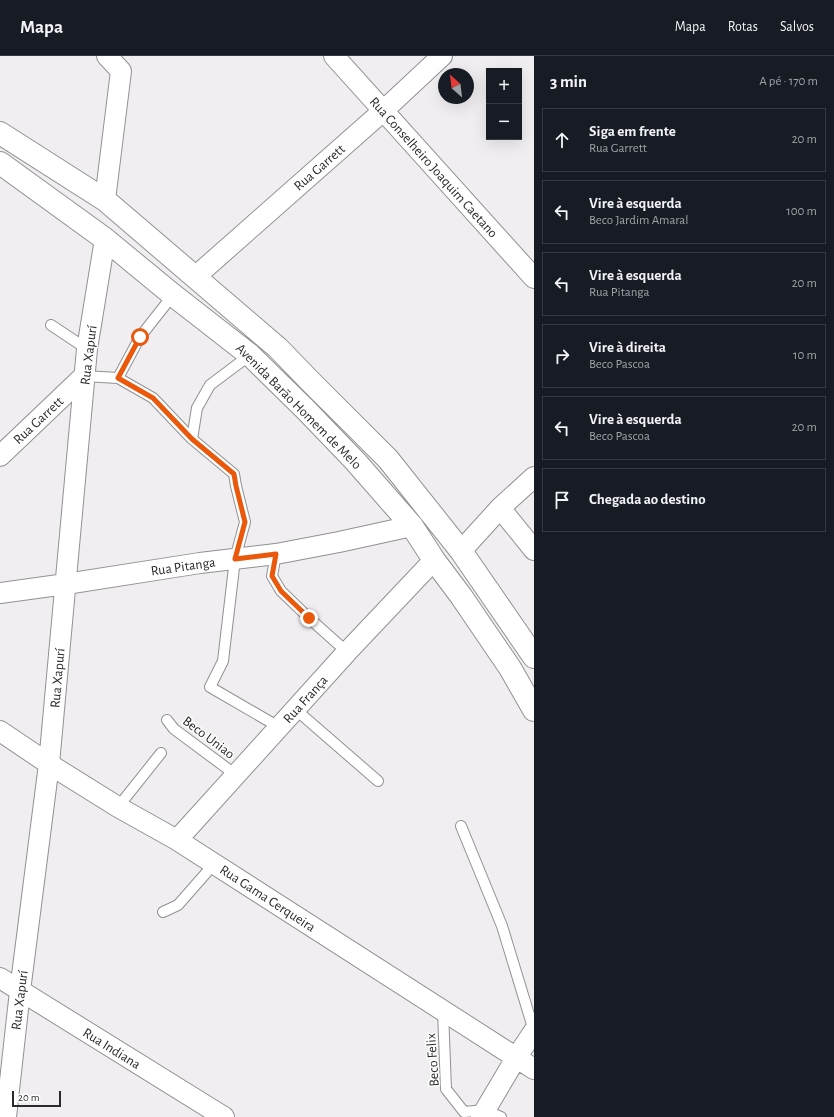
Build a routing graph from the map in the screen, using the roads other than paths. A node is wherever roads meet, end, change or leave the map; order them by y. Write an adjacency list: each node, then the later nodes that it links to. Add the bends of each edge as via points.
1 (107, 56): 7 (street, via 121,71)
2 (334, 56): 4 (street, Rua Conselheiro Joaquim Caetano)
3 (442, 56): 4 (street, Rua Garrett)
4 (383, 111): 9 (street, Rua Garrett); 10 (street, Rua Conselheiro Joaquim Caetano)
5 (0, 133): 7 (main road, Avenida Barão Homem de Melo)
6 (0, 163): 8 (main road, Avenida Barão Homem de Melo)
7 (105, 200): 9 (main road, Avenida Barão Homem de Melo)
8 (105, 239): 11 (main road, Avenida Barão Homem de Melo); 13 (street, Rua Xapurí)
9 (195, 277): 23 (main road, Avenida Barão Homem de Melo, via 278,348 388,459)
10 (534, 278)
11 (173, 295): 14 (main road, Avenida Barão Homem de Melo); 16 (lane, via 140,337)
12 (51, 325): 13 (lane)
13 (87, 350): 15 (street, Rua Xapurí)
14 (250, 355): 17 (lane, via 210,385 197,408); 21 (main road, Avenida Barão Homem de Melo, via 356,462)
15 (84, 376): 16 (lane); 18 (street, Rua Garrett); 27 (street, Rua Xapurí)
16 (118, 378): 17 (lane, via 153,398)
17 (192, 439): 25 (lane, via 234,474 245,522)
18 (0, 456)
19 (534, 477): 20 (street)
20 (500, 508): 22 (street); 23 (street)
21 (412, 526): 24 (street, Rua Pitanga); 26 (main road, Avenida Barão Homem de Melo)
22 (534, 550)
23 (461, 551): 30 (main road, Avenida Barão Homem de Melo)
24 (276, 554): 25 (street, Rua Pitanga); 29 (lane, via 272,576 281,591)
25 (235, 559): 27 (street, Rua Pitanga); 34 (lane, via 223,661 210,687)
26 (434, 560): 29 (street, Rua França); 32 (main road, Avenida Barão Homem de Melo, via 462,596 510,668)
27 (66, 584): 28 (street, Rua Pitanga); 37 (street, Rua Xapurí)
28 (0, 593)
29 (348, 652): 31 (street, Rua França)
30 (534, 657)
31 (295, 709): 34 (street, Rua França); 39 (lane)
32 (534, 710)
33 (167, 720): 38 (lane, Beco Uniao, via 174,729)
34 (279, 727): 38 (street, Rua França)
35 (0, 731): 37 (street, Rua Gama Cerqueira)
36 (161, 753): 40 (lane)
37 (49, 764): 40 (street, Rua Gama Cerqueira); 46 (street, Rua Xapurí)
38 (236, 775): 42 (street, Rua França)
39 (378, 781)
40 (118, 807): 42 (street, Rua Gama Cerqueira)
41 (461, 826): 48 (lane, via 502,926)
42 (177, 840): 43 (street, Rua Gama Cerqueira)
43 (214, 864): 44 (lane, via 178,905); 47 (street, Rua Gama Cerqueira)
44 (163, 912)
45 (0, 978): 46 (street, Rua Indiana)
46 (20, 991): 52 (street, Rua Xapurí); 53 (street, Rua Indiana)
47 (443, 1011): 49 (street, Rua Gama Cerqueira); 51 (lane, Beco Felix, via 446,1089 464,1112)
48 (534, 1031): 49 (street)
49 (516, 1058): 50 (street, Rua Gama Cerqueira); 51 (street)
50 (534, 1069)
51 (489, 1115)
52 (6, 1117)
53 (224, 1117)

